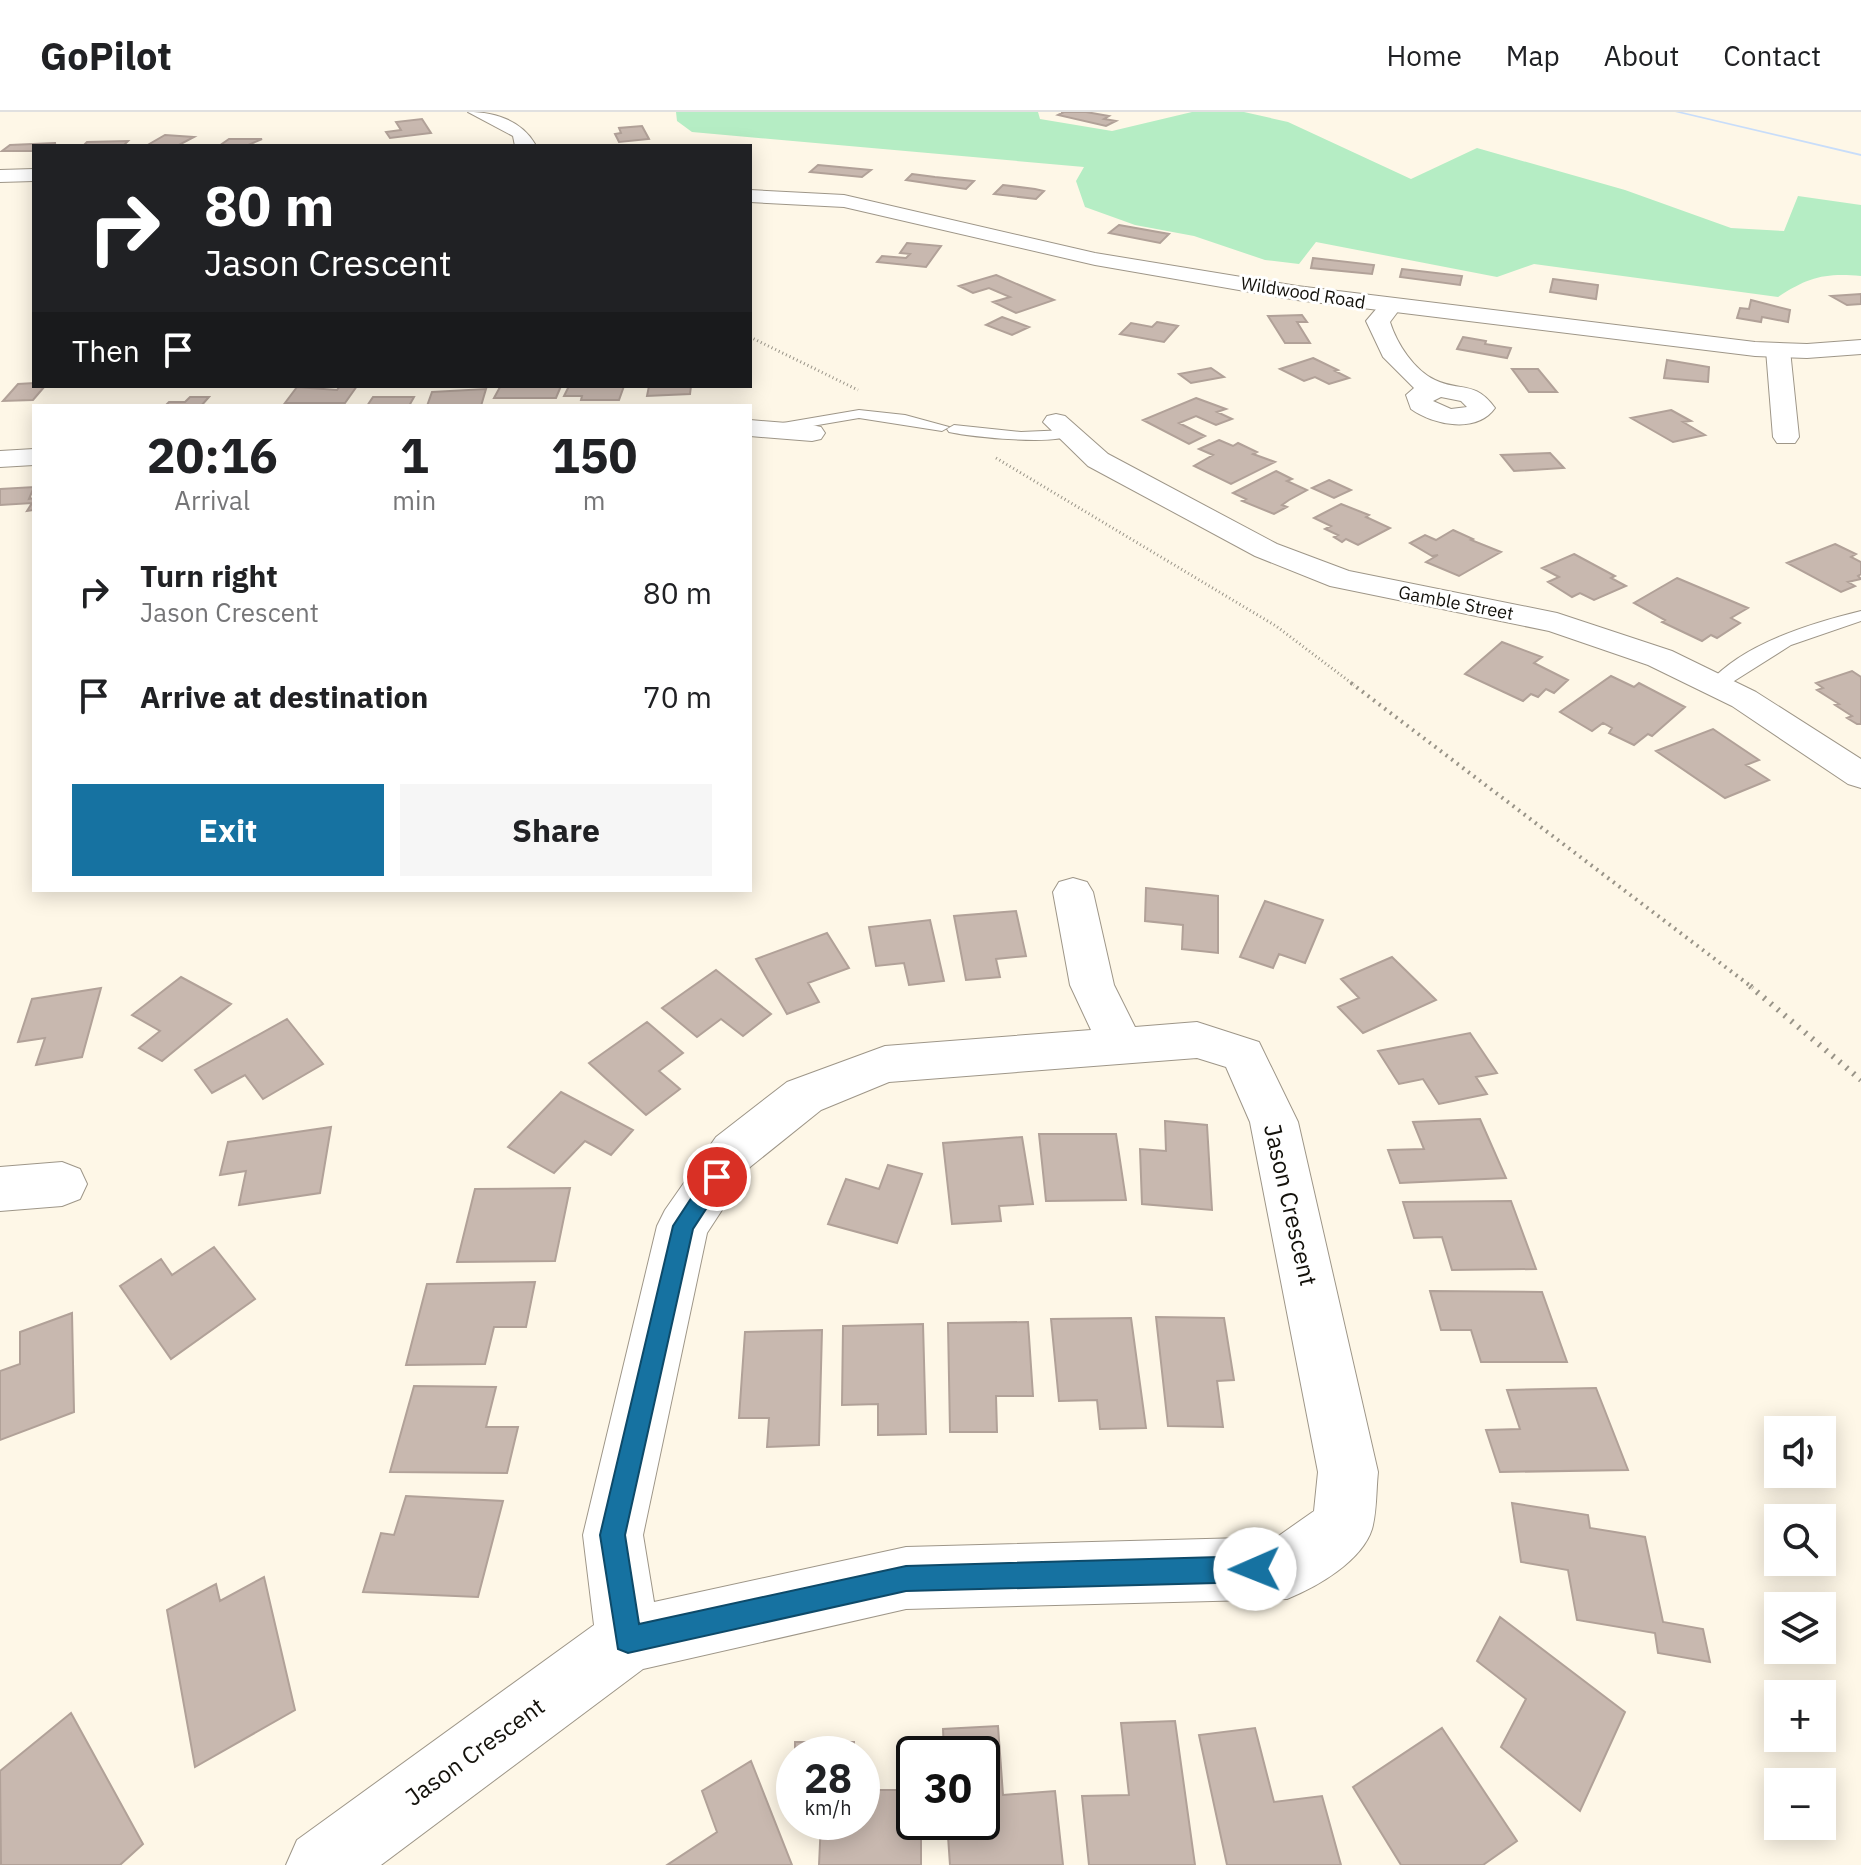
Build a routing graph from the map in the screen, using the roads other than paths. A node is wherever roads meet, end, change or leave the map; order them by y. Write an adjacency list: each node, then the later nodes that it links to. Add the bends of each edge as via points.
1 (476, 112): 2 (street)
2 (517, 119): 3 (street)
3 (526, 144)
4 (32, 175): 5 (street)
5 (0, 176)
6 (752, 196): 7 (street, Wildwood Road, via 844,201 1095,259)
7 (1391, 306): 9 (street, Wildwood Road); 10 (street, via 1378,321 1381,337 1400,365)
8 (1861, 347): 9 (street, Wildwood Road)
9 (1778, 350): 14 (street)
10 (1432, 390)
11 (760, 428): 12 (lane, via 859,414 1021,436); 13 (street)
12 (1061, 428): 18 (street, Gamble Street, via 1098,460 1305,566 1375,588 1557,623)
13 (812, 433)
14 (1786, 437)
15 (32, 457): 16 (street)
16 (0, 459)
17 (1861, 616): 18 (lane, via 1809,628 1761,652)
18 (1717, 684): 19 (street, Gamble Street)
19 (1861, 776)
20 (1073, 892): 21 (street, via 1092,985)
21 (1121, 1045): 24 (street, Jason Crescent, via 885,1064 804,1096 733,1152 683,1226 613,1535); 24 (street, Jason Crescent, via 1197,1040 1243,1055 1274,1122 1348,1472 1342,1527 1287,1568 906,1578)
22 (62, 1184): 23 (street)
23 (0, 1189)
24 (628, 1640): 25 (street, Jason Crescent)
25 (322, 1865)

